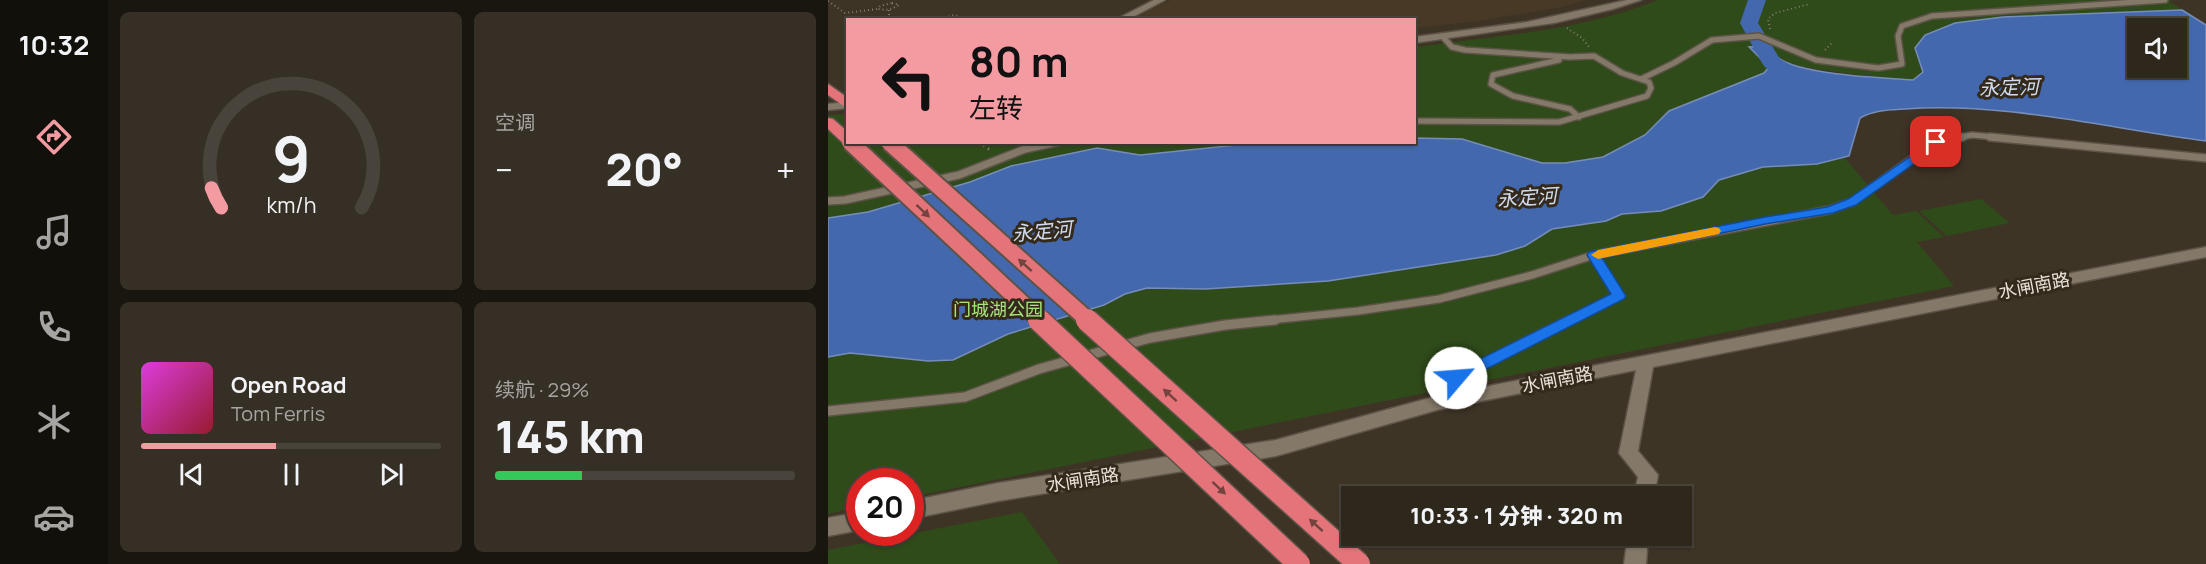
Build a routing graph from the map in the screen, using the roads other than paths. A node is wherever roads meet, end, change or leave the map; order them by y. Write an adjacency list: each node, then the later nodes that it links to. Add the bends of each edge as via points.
1 (1161, 0): 4 (street)
2 (1637, 0): 5 (street, via 1513,29)
3 (2165, 0): 8 (lane, via 1932,16 1902,27 1898,36 1903,61 1894,67 1816,60 1759,36 1712,40)
4 (1123, 18)
5 (1443, 37): 6 (street); 7 (lane, via 1452,47 1466,50)
6 (1416, 40)
7 (1570, 57): 8 (lane, via 1594,56 1622,73); 13 (lane, via 1493,75 1491,84 1513,96 1570,109)
8 (1641, 78): 13 (lane, via 1652,88 1647,96)
9 (828, 88): 10 (highway)
10 (846, 103)
11 (846, 105): 12 (street)
12 (828, 107)
13 (1579, 117): 15 (lane, via 1559,122)
14 (828, 122): 16 (highway)
15 (1416, 122)
16 (846, 138)
17 (852, 144): 32 (highway, one-way to 32, bridge)
18 (891, 144): 33 (highway, one-way to 18, bridge)
19 (1048, 144): 21 (lane, via 959,175)
20 (2206, 158): 23 (lane, via 1971,135 1956,137 1936,142 1852,202 1829,210)
21 (828, 201)
22 (2206, 252): 24 (street, 水闸南路)
23 (1594, 255): 25 (lane, via 1619,296 1436,388); 26 (lane, via 1439,299 1150,338 1039,369 965,397)
24 (1646, 362): 25 (street, 水闸南路); 27 (street, via 1629,453 1648,475)
25 (1437, 403): 28 (street, 水闸南路, via 1276,448)
26 (828, 411)
27 (1646, 486)
28 (924, 507)
29 (846, 524): 30 (street)
30 (828, 527)
31 (1637, 546): 34 (street)
32 (1299, 564)
33 (1359, 564)
34 (1635, 564)

